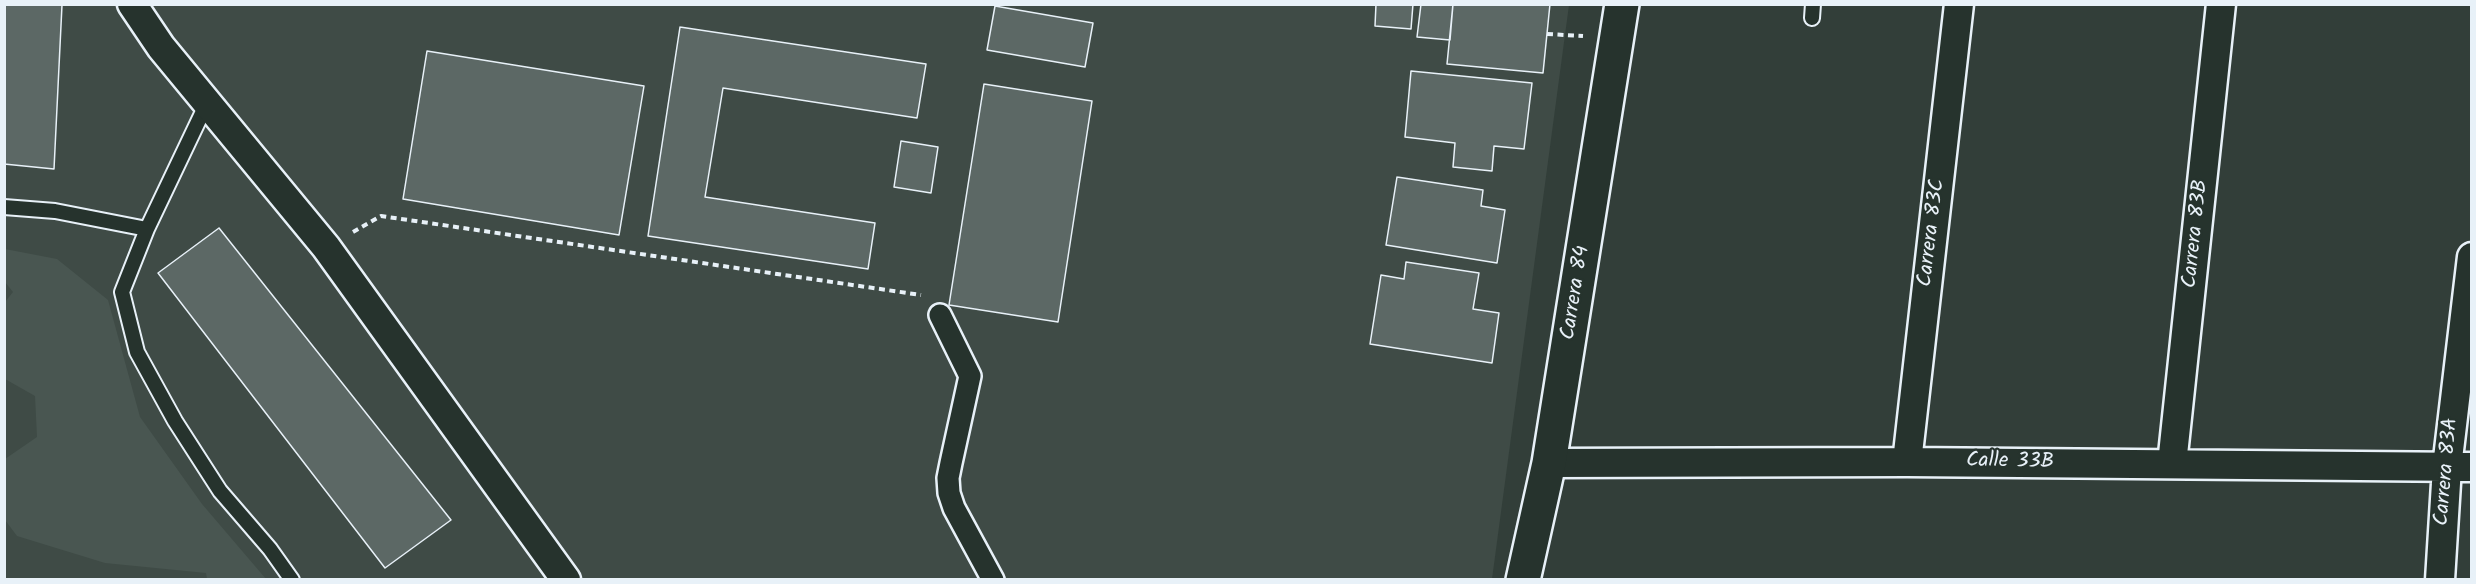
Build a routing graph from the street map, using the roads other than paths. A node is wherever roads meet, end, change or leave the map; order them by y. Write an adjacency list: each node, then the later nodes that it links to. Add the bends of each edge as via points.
1 (132, 4): 5 (street)
2 (1622, 4): 11 (street, Carrera 84)
3 (1959, 4): 10 (street, Carrera 83C)
4 (2221, 4): 12 (street, Carrera 83B)
5 (207, 103): 7 (lane); 15 (street, via 326,247)
6 (4, 207): 7 (lane, via 55,211)
7 (147, 229): 14 (lane, via 122,292 137,352 175,422 220,491)
8 (2472, 256): 13 (street, Carrera 83A)
9 (940, 315): 16 (street, via 970,376 949,471 949,494)
10 (1907, 462): 11 (street, Calle 33B); 12 (street, Calle 33B)
11 (1549, 463): 17 (street, Carrera 84)
12 (2172, 464): 13 (street, Calle 33B)
13 (2459, 467): 18 (street, Carrera 83A)
14 (292, 579)
15 (566, 579)
16 (993, 579)
17 (1523, 579)
18 (2440, 579)

